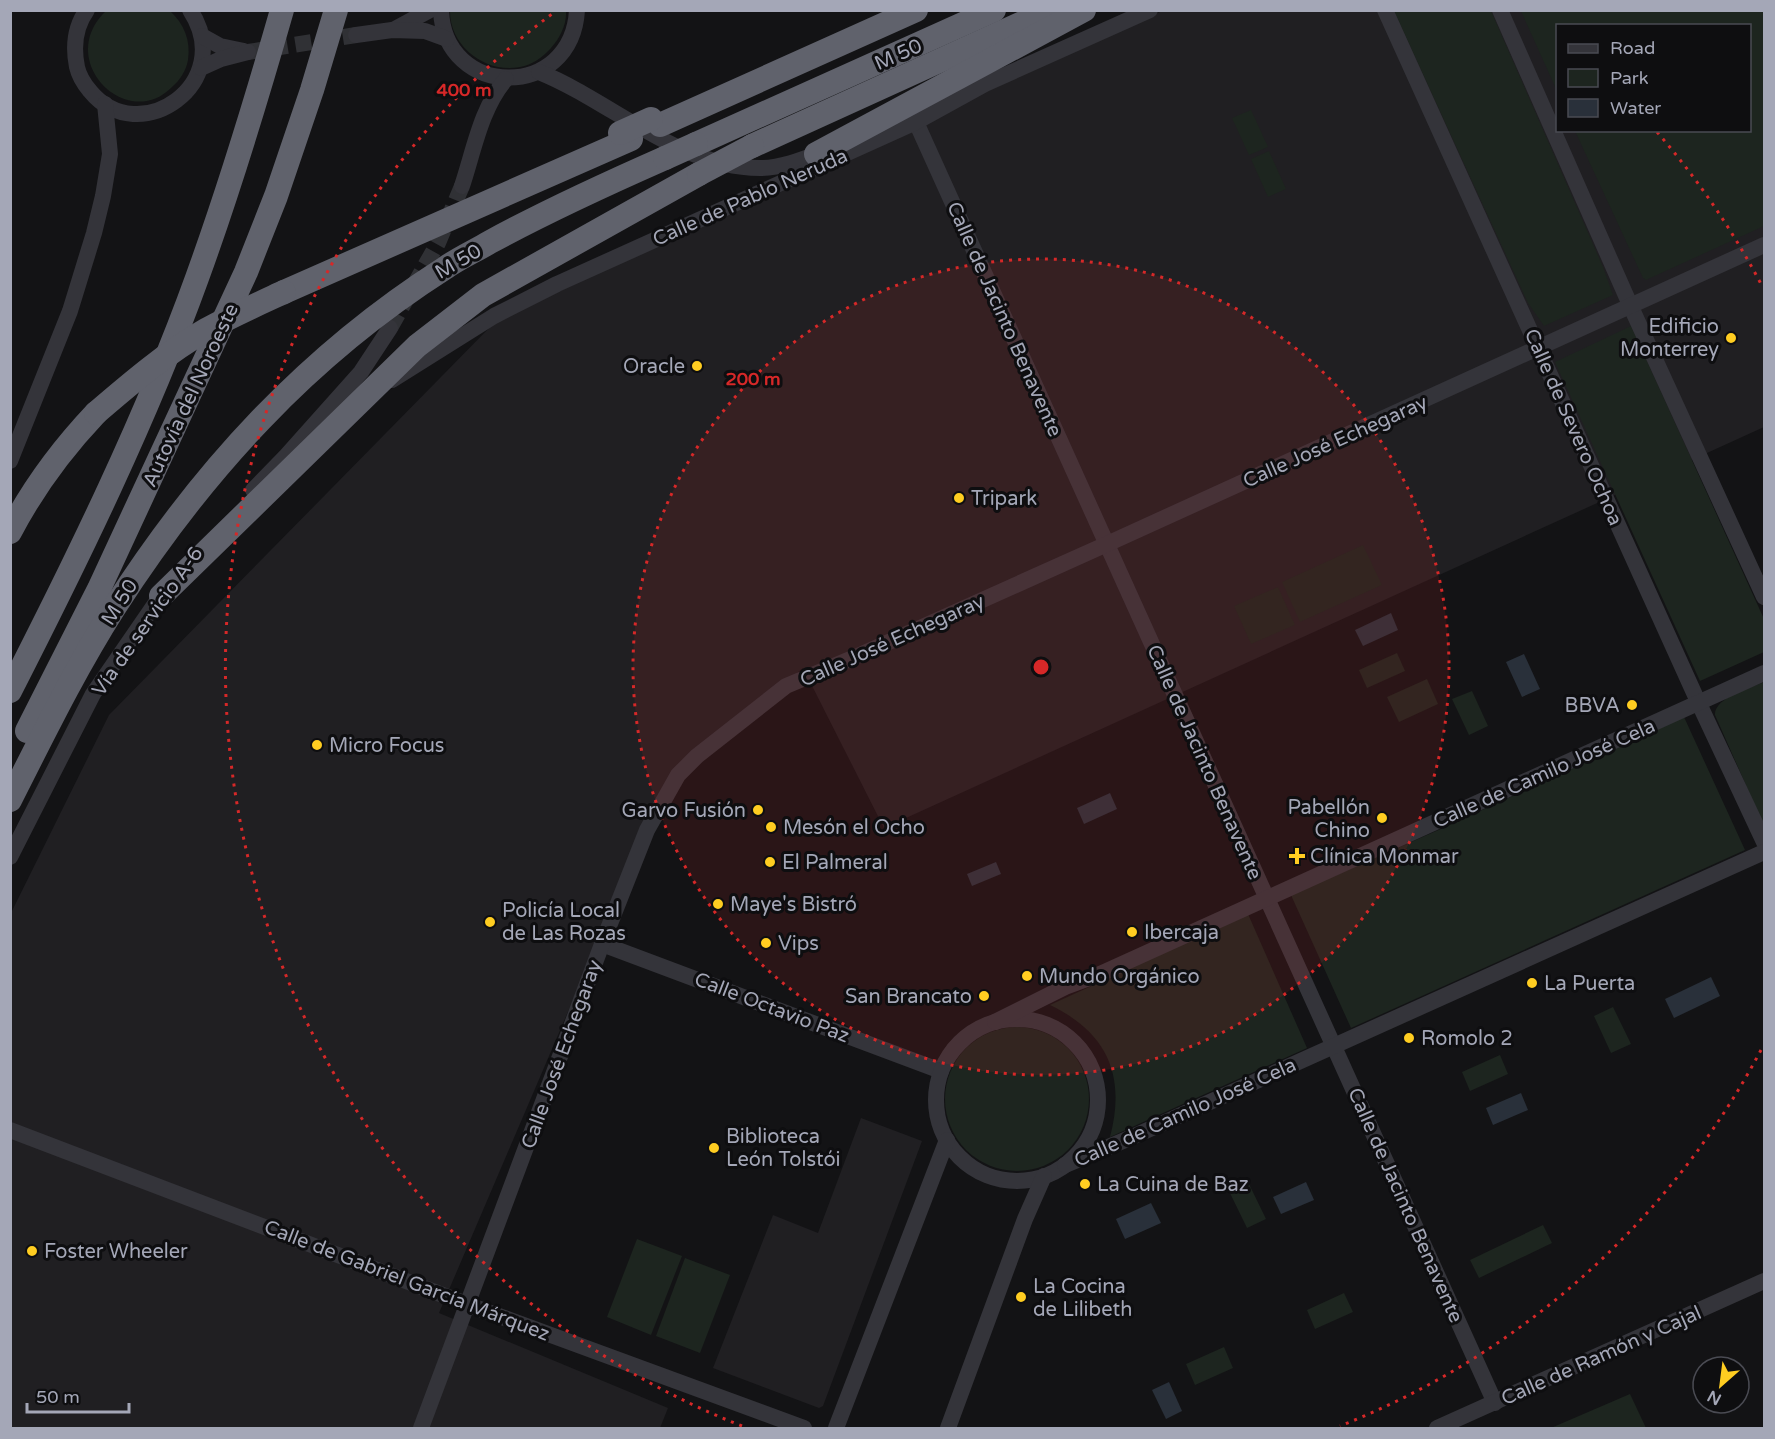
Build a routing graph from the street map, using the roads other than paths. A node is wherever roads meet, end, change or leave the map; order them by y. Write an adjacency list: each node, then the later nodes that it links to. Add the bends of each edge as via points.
1 (87, 10): 24 (street, via 76,31 74,52 84,84)
2 (190, 10): 18 (street)
3 (282, 10): 40 (highway, Autovía del Noroeste, via 196,280 138,423 67,581)
4 (336, 10): 42 (highway, Autovía del Noroeste, via 276,196 246,272 109,567)
5 (430, 10): 16 (street)
6 (441, 10): 19 (street)
7 (577, 10): 21 (street, via 567,46)
8 (879, 10): 25 (highway)
9 (916, 10): 25 (highway)
10 (994, 10): 43 (highway, M 50, bridge, via 529,221 447,266 386,308 272,407 183,508 113,609)
11 (1051, 10): 33 (highway, bridge, via 752,146 483,295 417,346)
12 (1084, 10): 27 (highway)
13 (1150, 10): 23 (street, Calle de Pablo Neruda)
14 (1385, 10): 32 (street, Calle de Severo Ochoa)
15 (1500, 10): 30 (street)
16 (392, 30): 17 (street); 19 (street, via 425,31)
17 (356, 35)
18 (202, 36): 20 (street); 20 (street, via 220,46 248,52)
19 (447, 39): 22 (street, via 471,67)
20 (201, 68): 24 (street, via 183,96 153,112 137,114)
21 (539, 72): 22 (street); 27 (street, via 566,83 687,151 717,162 762,168)
22 (506, 79): 28 (street, via 488,107)
23 (985, 84): 26 (street, Calle de Pablo Neruda); 27 (street)
24 (105, 104): 34 (street, via 110,154 94,233 70,311)
25 (656, 122): 35 (highway, bridge, via 232,316 173,350 96,413 54,460)
26 (916, 122): 33 (street, Calle de Pablo Neruda, via 568,279 505,311); 36 (street, Calle de Jacinto Benavente)
27 (816, 154)
28 (462, 186)
29 (1764, 245): 30 (street, Calle José Echegaray)
30 (1631, 307): 32 (street, Calle José Echegaray); 38 (street)
31 (390, 328): 37 (street, Vía de servicio A-6, via 361,372 192,553)
32 (1539, 349): 36 (street, Calle José Echegaray); 41 (street, Calle de Severo Ochoa)
33 (359, 401): 37 (highway)
34 (10, 461)
35 (10, 532)
36 (1107, 544): 47 (street, Calle de Jacinto Benavente); 48 (street, Calle José Echegaray, via 786,686 697,756 678,775 647,830)
37 (161, 596): 46 (street, Vía de servicio A-6, via 93,694)
38 (1764, 597)
39 (1764, 673): 41 (street, Calle de Camilo José Cela)
40 (10, 691)
41 (1699, 702): 44 (street, Calle de Severo Ochoa); 47 (street, Calle de Camilo José Cela)
42 (10, 765)
43 (10, 800)
44 (1764, 843)
45 (1764, 852): 50 (street, Calle de Camilo José Cela)
46 (10, 857)
47 (1266, 899): 49 (street, Calle de Camilo José Cela); 50 (street, Calle de Jacinto Benavente)
48 (602, 944): 51 (street, Calle Octavio Paz); 57 (street, Calle José Echegaray)
49 (995, 1022): 51 (street, via 962,1040); 54 (street, via 1014,1019 1051,1026 1081,1050 1091,1066 1097,1088 1095,1120 1081,1150)
50 (1334, 1046): 54 (street, Calle de Camilo José Cela); 58 (street, Calle de Jacinto Benavente)
51 (941, 1071): 53 (street, via 936,1106)
52 (10, 1130): 57 (street, Calle de Gabriel García Márquez)
53 (947, 1140): 55 (street, via 964,1161 988,1175 1006,1180); 61 (street)
54 (1065, 1165): 55 (street)
55 (1044, 1176): 62 (street)
56 (1764, 1281): 58 (street, Calle de Ramón y Cajal)
57 (469, 1305): 59 (street, Calle José Echegaray); 60 (street, Calle de Gabriel García Márquez)
58 (1496, 1402): 63 (street, Calle de Ramón y Cajal)
59 (421, 1428)
60 (804, 1428)
61 (836, 1428)
62 (948, 1428)
63 (1437, 1428)

